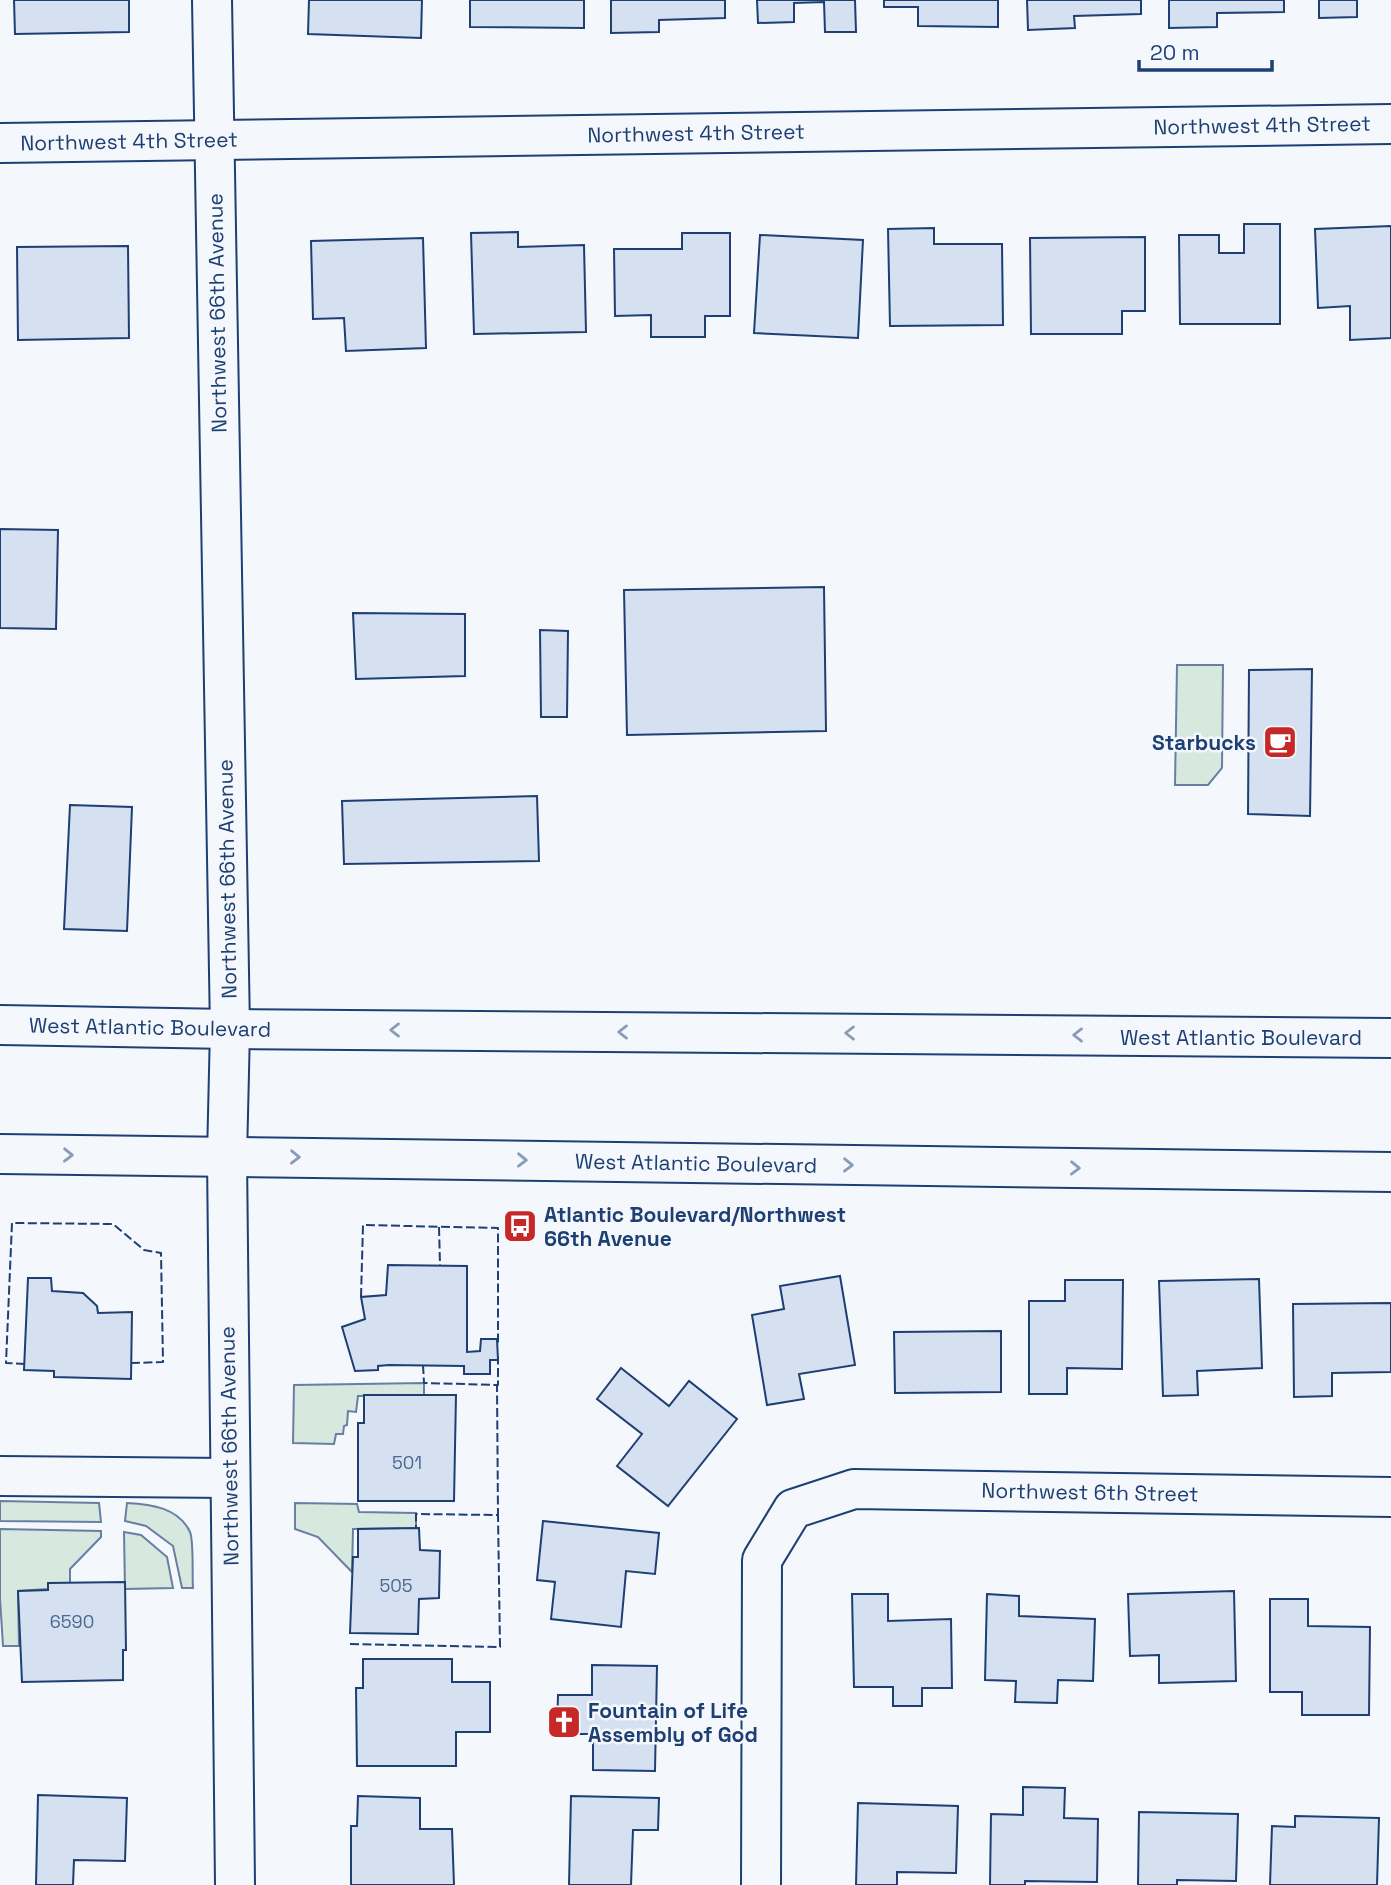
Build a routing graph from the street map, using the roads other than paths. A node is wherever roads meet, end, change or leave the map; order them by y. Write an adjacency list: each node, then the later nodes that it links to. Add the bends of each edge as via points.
1 (212, 0): 3 (street, Northwest 66th Avenue)
2 (1391, 124): 3 (street, Northwest 4th Street)
3 (214, 140): 4 (street, Northwest 4th Street); 6 (street, Northwest 66th Avenue)
4 (0, 143)
5 (0, 1025): 6 (street, West Atlantic Boulevard)
6 (230, 1029): 7 (street, West Atlantic Boulevard, one-way to 6); 9 (street, Northwest 66th Avenue)
7 (1391, 1038)
8 (0, 1154): 9 (street, West Atlantic Boulevard, one-way to 9)
9 (227, 1157): 10 (street, West Atlantic Boulevard, one-way to 10); 12 (street, Northwest 66th Avenue)
10 (1391, 1172)
11 (0, 1476): 12 (street)
12 (229, 1478): 14 (street, Northwest 66th Avenue)
13 (1391, 1497): 15 (street, Northwest 6th Street, via 854,1489 793,1509 762,1560)
14 (235, 1885)
15 (761, 1885)

